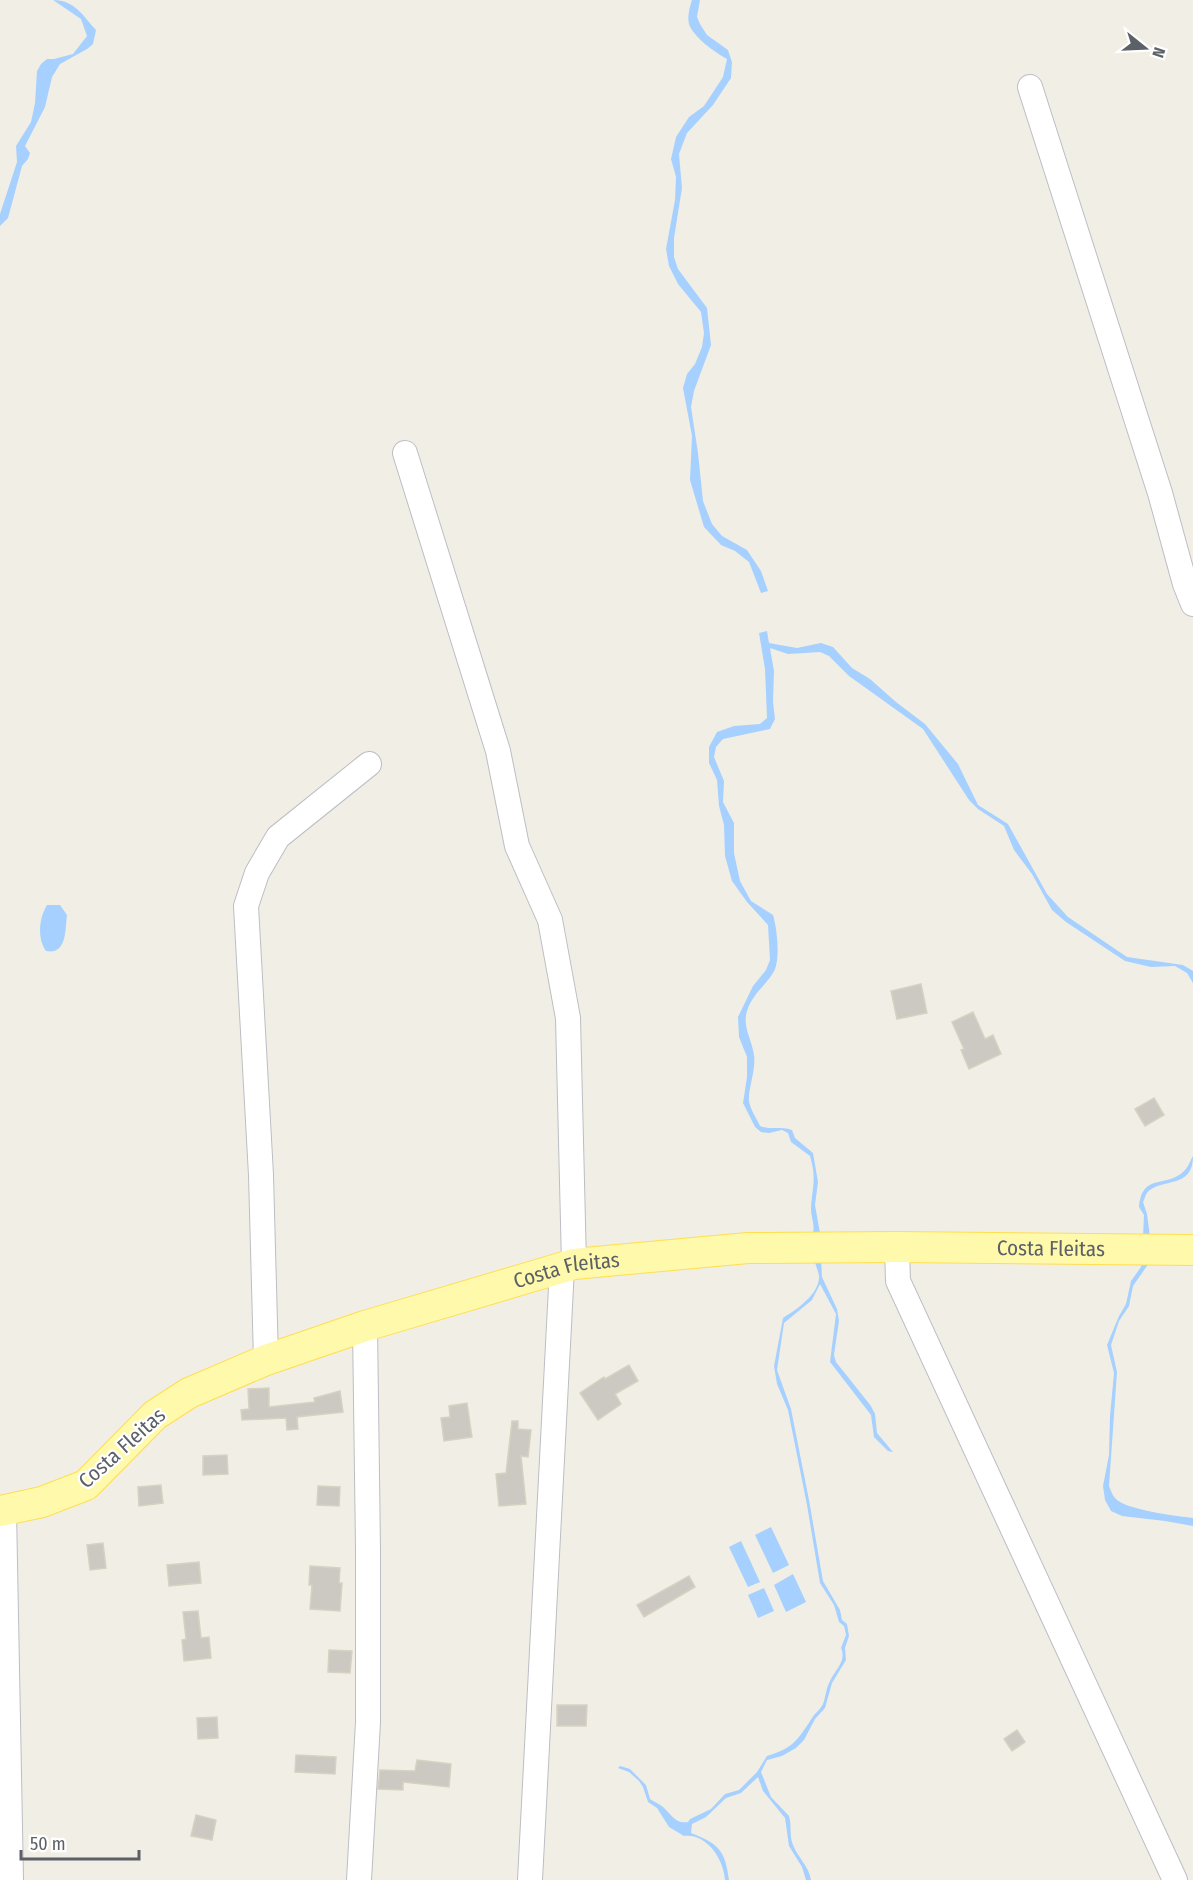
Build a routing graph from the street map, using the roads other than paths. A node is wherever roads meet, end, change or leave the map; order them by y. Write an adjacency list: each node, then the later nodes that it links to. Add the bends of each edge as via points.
1 (1030, 87): 3 (street)
2 (405, 453): 7 (street, via 498,751 517,846 550,920 568,1018)
3 (1193, 604)
4 (369, 764): 9 (street, via 278,837 257,873 246,906 261,1175)
5 (897, 1246): 6 (main road, Costa Fleitas); 7 (main road, Costa Fleitas, via 748,1248); 14 (street, via 898,1281)
6 (1193, 1250)
7 (568, 1266): 8 (main road, Costa Fleitas); 13 (street)
8 (365, 1326): 9 (main road, Costa Fleitas); 12 (street, via 368,1710)
9 (266, 1360): 10 (main road, Costa Fleitas, via 189,1393 155,1415 86,1485 42,1502)
10 (2, 1511): 11 (street)
11 (10, 1880)
12 (359, 1880)
13 (530, 1880)
14 (1175, 1880)

